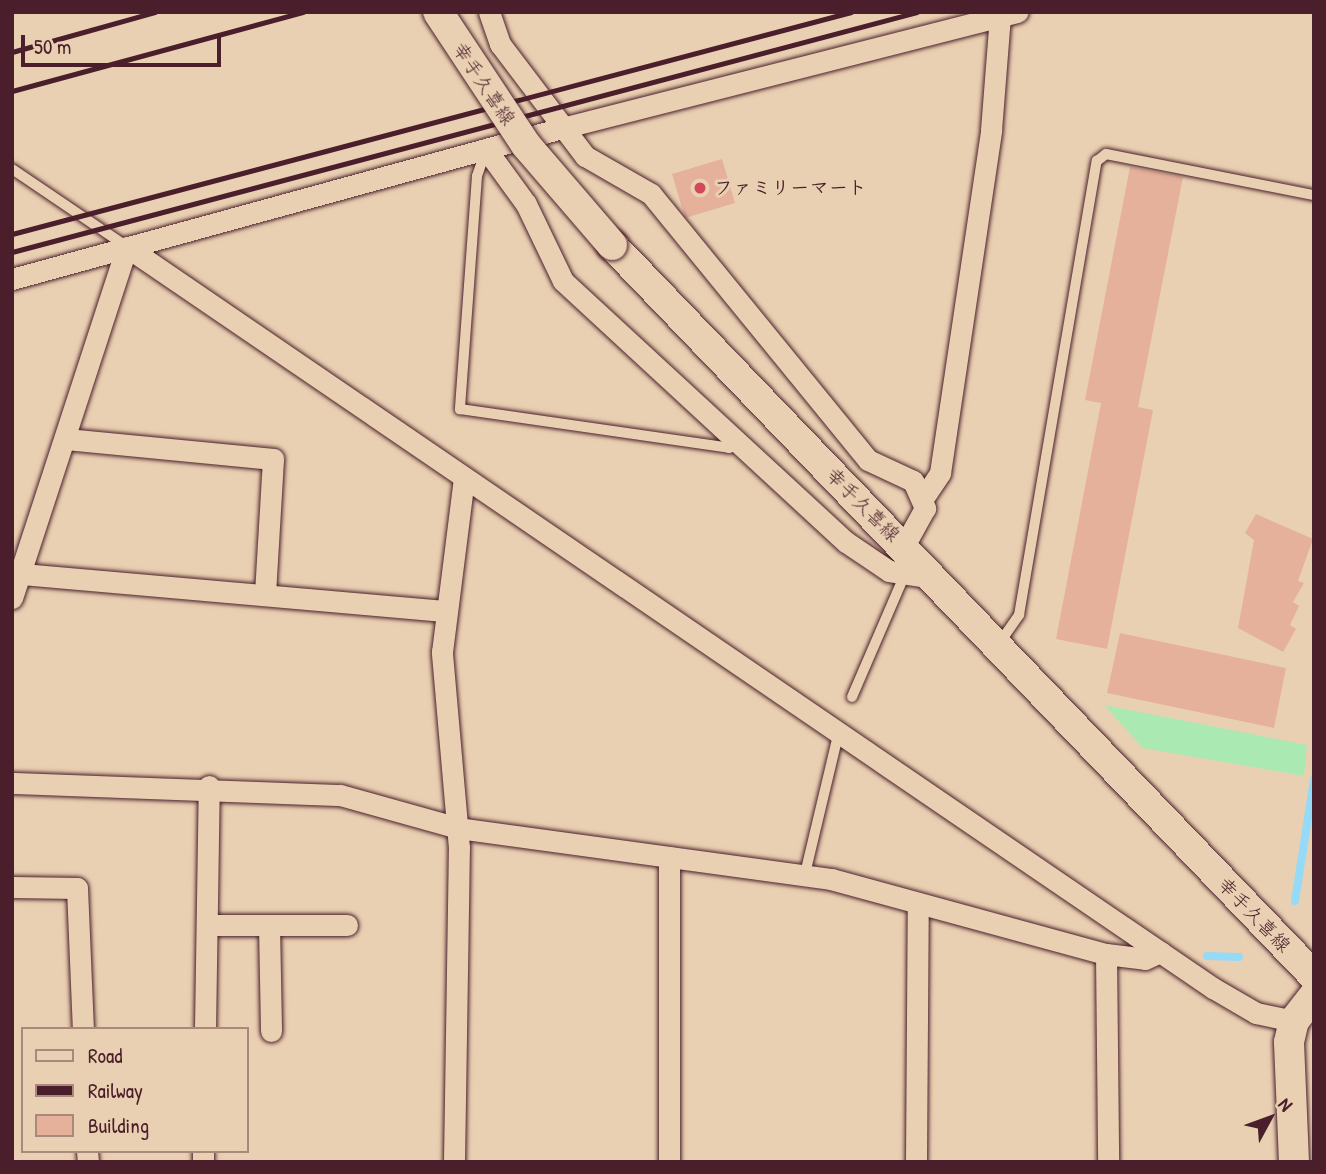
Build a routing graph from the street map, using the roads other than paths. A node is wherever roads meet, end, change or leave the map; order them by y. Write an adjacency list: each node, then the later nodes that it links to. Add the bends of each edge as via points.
1 (438, 12): 14 (main road, 幸手久喜線, bridge, via 526,145 612,245)
2 (489, 12): 4 (street, via 500,44)
3 (1008, 14): 4 (street); 13 (street, via 940,473)
4 (562, 128): 5 (street); 13 (street, via 585,156 651,194 868,460 913,481)
5 (486, 149): 8 (street); 11 (street, via 526,204 554,270); 11 (lane, via 477,176 460,409 729,448)
6 (12, 169): 8 (lane)
7 (1314, 195): 21 (lane, via 1106,154 1097,161 1019,615)
8 (127, 247): 9 (street); 10 (street); 12 (street)
9 (12, 279)
10 (66, 439): 15 (street); 18 (street, via 273,459)
11 (742, 444): 16 (street, via 846,542)
12 (464, 478): 20 (street); 23 (street)
13 (924, 497): 14 (street, via 924,516)
14 (904, 545): 17 (main road, 幸手久喜線)
15 (21, 574): 18 (street); 19 (street)
16 (904, 576): 17 (street); 22 (lane)
17 (934, 578): 21 (main road, 幸手久喜線)
18 (265, 593): 20 (street)
19 (12, 598)
20 (445, 611): 26 (street, via 442,696)
21 (998, 645): 36 (main road, 幸手久喜線)
22 (852, 697)
23 (839, 731): 28 (lane); 34 (street)
24 (12, 783): 25 (street)
25 (209, 786): 26 (street, via 340,795); 31 (street)
26 (458, 828): 27 (street); 42 (street)
27 (670, 857): 28 (street); 43 (street)
28 (804, 878): 30 (street)
29 (12, 887): 39 (street, via 77,888)
30 (918, 904): 35 (street); 44 (street)
31 (207, 925): 32 (street); 40 (street)
32 (270, 925): 33 (street); 41 (street)
33 (347, 925)
34 (1160, 952): 35 (street, via 1145,959); 38 (street, via 1244,1008)
35 (1106, 954): 45 (street)
36 (1314, 976)
37 (1314, 995): 38 (main road)
38 (1294, 1021): 46 (main road, via 1289,1042)
39 (83, 1027)
40 (205, 1027)
41 (271, 1031)
42 (454, 1162)
43 (669, 1162)
44 (916, 1162)
45 (1108, 1162)
46 (1294, 1162)

